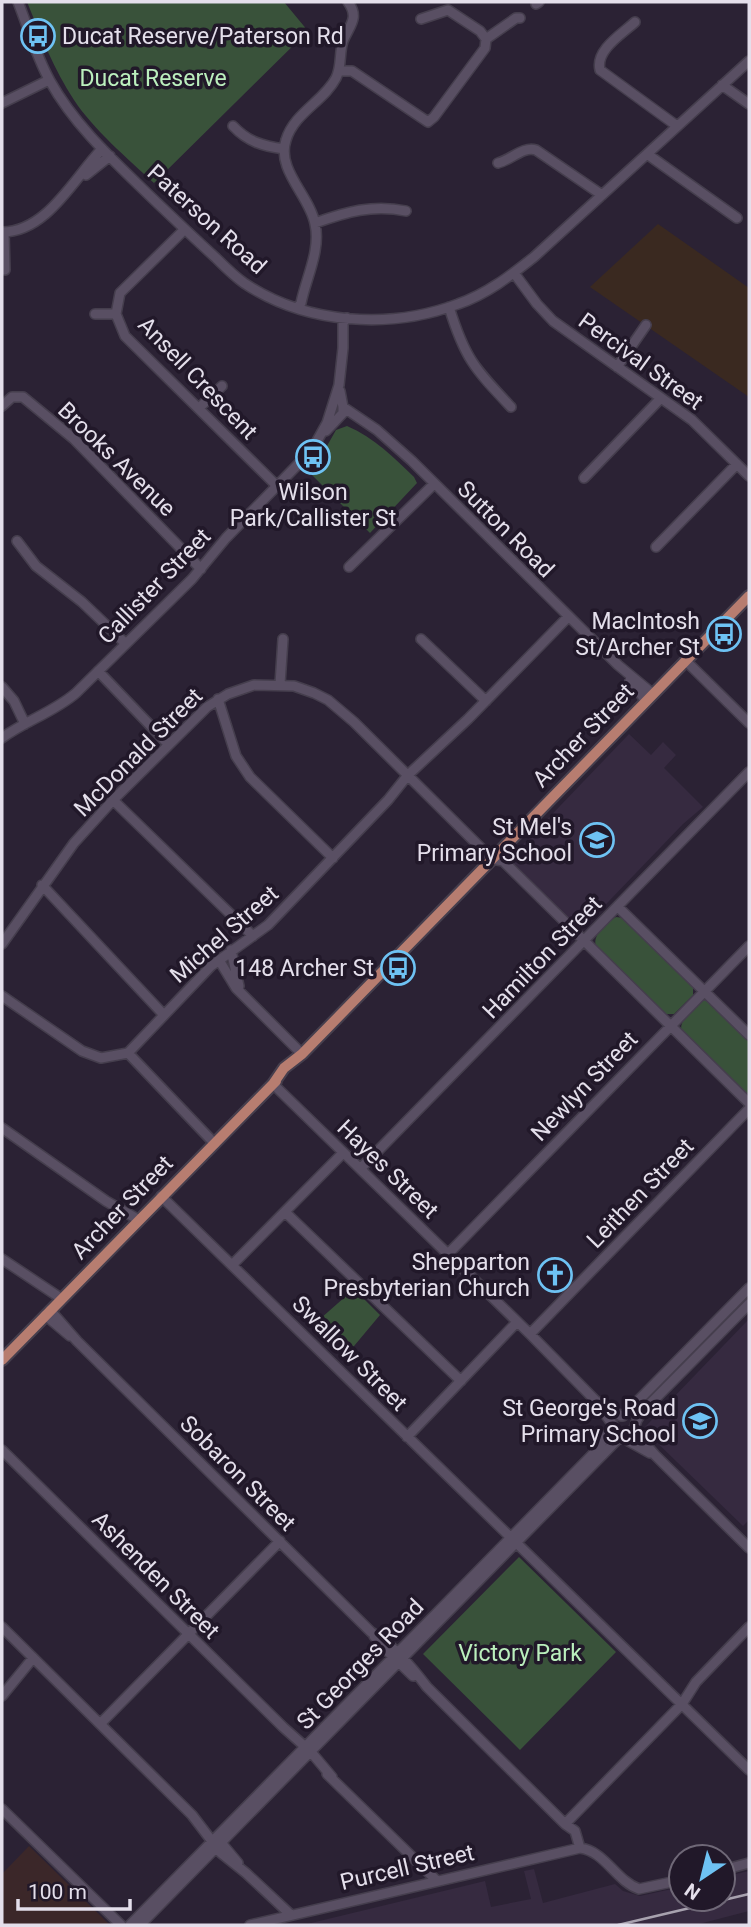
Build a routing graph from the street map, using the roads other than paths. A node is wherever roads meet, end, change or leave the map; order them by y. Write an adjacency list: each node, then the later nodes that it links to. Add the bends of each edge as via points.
1 (18, 2): 9 (street, Paterson Road)
2 (348, 2): 8 (street, via 354,18 343,40)
3 (520, 18): 6 (street)
4 (421, 19): 6 (street, via 448,10)
5 (635, 22): 14 (street, via 602,52 600,70)
6 (486, 39): 8 (street, via 485,47 428,122 357,76)
7 (749, 61): 10 (street, Paterson Road)
8 (339, 71): 16 (street, via 292,127)
9 (49, 80): 11 (street); 15 (street, Paterson Road)
10 (722, 85): 12 (street); 14 (street, Paterson Road)
11 (2, 103)
12 (749, 104)
13 (233, 126): 16 (street, via 260,146)
14 (677, 126): 17 (street, Paterson Road)
15 (102, 149): 18 (street, Paterson Road); 20 (street)
16 (284, 149): 24 (street, via 291,176 311,207)
17 (647, 154): 21 (street, Paterson Road); 23 (street)
18 (110, 156): 20 (street); 25 (street, Paterson Road)
19 (498, 163): 21 (street, via 536,150)
20 (76, 182): 26 (street, via 34,224)
21 (602, 195): 28 (street, Paterson Road)
22 (405, 211): 24 (street, via 370,207)
23 (737, 218)
24 (315, 223): 30 (street, via 315,248)
25 (184, 230): 30 (street, Paterson Road, via 242,282); 32 (street, Ansell Crescent, via 120,293)
26 (3, 232): 27 (street)
27 (5, 270)
28 (514, 273): 29 (street, Paterson Road); 35 (street, Percival Street, via 553,321)
29 (449, 307): 33 (street, Paterson Road, via 373,321); 39 (street, via 469,360)
30 (297, 308): 33 (street, Paterson Road)
31 (95, 314): 32 (street)
32 (116, 314): 40 (street, Ansell Crescent, via 125,336)
33 (346, 318): 41 (street, Callister Street)
34 (646, 325): 35 (street)
35 (617, 367): 37 (street, Percival Street)
36 (222, 386): 40 (street)
37 (661, 398): 42 (street, Percival Street, via 692,420); 44 (street)
38 (2, 406): 50 (street, Brooks Avenue, via 12,397 23,397 74,439)
39 (511, 407)
40 (198, 408): 46 (street, Ansell Crescent)
41 (338, 410): 45 (street, Sutton Road, via 366,422); 46 (street, Callister Street, via 312,450)
42 (737, 464): 43 (street, Percival Street); 48 (street)
43 (749, 476)
44 (584, 478)
45 (434, 484): 49 (street); 52 (street, Sutton Road)
46 (277, 486): 50 (street, Callister Street)
47 (17, 541): 55 (street, via 36,566)
48 (656, 547)
49 (349, 567)
50 (201, 569): 55 (street, Callister Street)
51 (749, 596): 56 (main road, Archer Street)
52 (568, 617): 60 (street, Sutton Road); 62 (street, Michel Street)
53 (283, 639): 58 (street)
54 (421, 639): 62 (street)
55 (126, 644): 57 (street, Callister Street)
56 (685, 660): 60 (main road, Archer Street); 63 (street)
57 (98, 671): 64 (street, Callister Street, via 60,706); 66 (street)
58 (279, 684): 61 (street, McDonald Street, via 254,685); 68 (street, McDonald Street, via 302,688 328,701)
59 (2, 687): 64 (street, via 15,701)
60 (650, 697): 71 (main road, Archer Street)
61 (218, 699): 66 (street, McDonald Street); 70 (street, via 236,756 250,777)
62 (486, 701): 68 (street, Michel Street)
63 (749, 723)
64 (25, 724): 65 (street, Callister Street)
65 (2, 738)
66 (168, 744): 69 (street, McDonald Street)
67 (749, 772): 73 (street, Hamilton Street)
68 (410, 777): 70 (street, Michel Street); 71 (street, McDonald Street)
69 (113, 800): 72 (street, McDonald Street); 74 (street)
70 (332, 858): 74 (street, Michel Street)
71 (497, 858): 75 (street, McDonald Street); 87 (main road, Archer Street)
72 (42, 885): 76 (street, McDonald Street); 83 (street)
73 (618, 907): 75 (street, Hamilton Street); 80 (street)
74 (253, 936): 78 (street, Michel Street)
75 (584, 942): 84 (street, McDonald Street); 94 (street, Hamilton Street)
76 (2, 944)
77 (749, 946): 80 (street, Newlyn Street)
78 (231, 950): 79 (street, Michel Street); 81 (street)
79 (219, 960): 81 (street); 83 (street, Michel Street)
80 (705, 991): 84 (street, Newlyn Street); 85 (street)
81 (242, 994): 87 (street)
82 (2, 996): 86 (street, via 82,1051 101,1058)
83 (164, 1015): 86 (street, Michel Street)
84 (670, 1026): 89 (street, McDonald Street); 98 (street, Newlyn Street)
85 (749, 1035)
86 (128, 1053): 92 (street)
87 (302, 1054): 88 (main road, Archer Street)
88 (273, 1084): 92 (main road, Archer Street); 93 (street, Hayes Street)
89 (749, 1102)
90 (749, 1109): 106 (street, Leithen Street)
91 (2, 1128): 97 (street)
92 (215, 1144): 95 (main road, Archer Street)
93 (343, 1153): 94 (street, Hayes Street); 96 (street)
94 (361, 1168): 98 (street, Hayes Street)
95 (161, 1196): 97 (main road, Archer Street); 100 (street, Swallow Street)
96 (285, 1212): 100 (street); 109 (street)
97 (135, 1223): 103 (main road, Archer Street)
98 (447, 1255): 104 (street, Hayes Street)
99 (2, 1259): 103 (street, Sobaron Street, via 26,1276)
100 (233, 1264): 117 (street, Swallow Street)
101 (749, 1288): 105 (street)
102 (749, 1304): 107 (street)
103 (54, 1307): 108 (main road, Archer Street); 123 (street, Sobaron Street, via 77,1341)
104 (517, 1322): 106 (street, Hayes Street); 109 (street)
105 (706, 1332): 107 (street); 110 (street)
106 (530, 1334): 112 (street, Hayes Street)
107 (714, 1340): 111 (street)
108 (2, 1360)
109 (461, 1381): 117 (street)
110 (657, 1382): 111 (street); 113 (street)
111 (664, 1390): 113 (street)
112 (595, 1400): 114 (street, Hayes Street); 115 (street, Hayes Street)
113 (644, 1403): 114 (street); 116 (street)
114 (622, 1416): 115 (street); 116 (street, via 630,1418)
115 (613, 1425): 118 (street); 120 (street, St Georges Road)
116 (634, 1429): 118 (street); 121 (street)
117 (407, 1437): 122 (street, Swallow Street)
118 (621, 1437): 120 (street, St Georges Road); 121 (street)
119 (2, 1450): 127 (street, Ashenden Street)
120 (600, 1451): 122 (street, St Georges Road)
121 (655, 1455): 124 (street)
122 (513, 1540): 128 (street, St Georges Road); 131 (street, Swallow Street)
123 (280, 1541): 127 (street); 128 (street, Sobaron Street)
124 (749, 1548)
125 (2, 1627): 129 (street)
126 (749, 1627): 131 (street, via 696,1682)
127 (188, 1634): 132 (street); 133 (street, Ashenden Street)
128 (398, 1658): 133 (street, St Georges Road); 136 (street, Sobaron Street)
129 (36, 1661): 130 (street); 132 (street)
130 (5, 1693)
131 (682, 1704): 134 (street, Swallow Street); 136 (street)
132 (100, 1724): 137 (street)
133 (306, 1751): 137 (street, St Georges Road); 139 (street, Ashenden Street)
134 (749, 1770)
135 (2, 1809): 142 (street)
136 (565, 1824): 138 (street, Sobaron Street, via 575,1831)
137 (216, 1842): 141 (street); 143 (street, St Georges Road); 144 (street, St Georges Road)
138 (576, 1848): 139 (street, Purcell Street); 140 (street, via 594,1852 634,1887)
139 (436, 1880): 141 (street, Purcell Street)
140 (667, 1883)
141 (291, 1915): 145 (street, Purcell Street)
142 (121, 1925)
143 (130, 1925)
144 (140, 1925)
145 (250, 1925)

